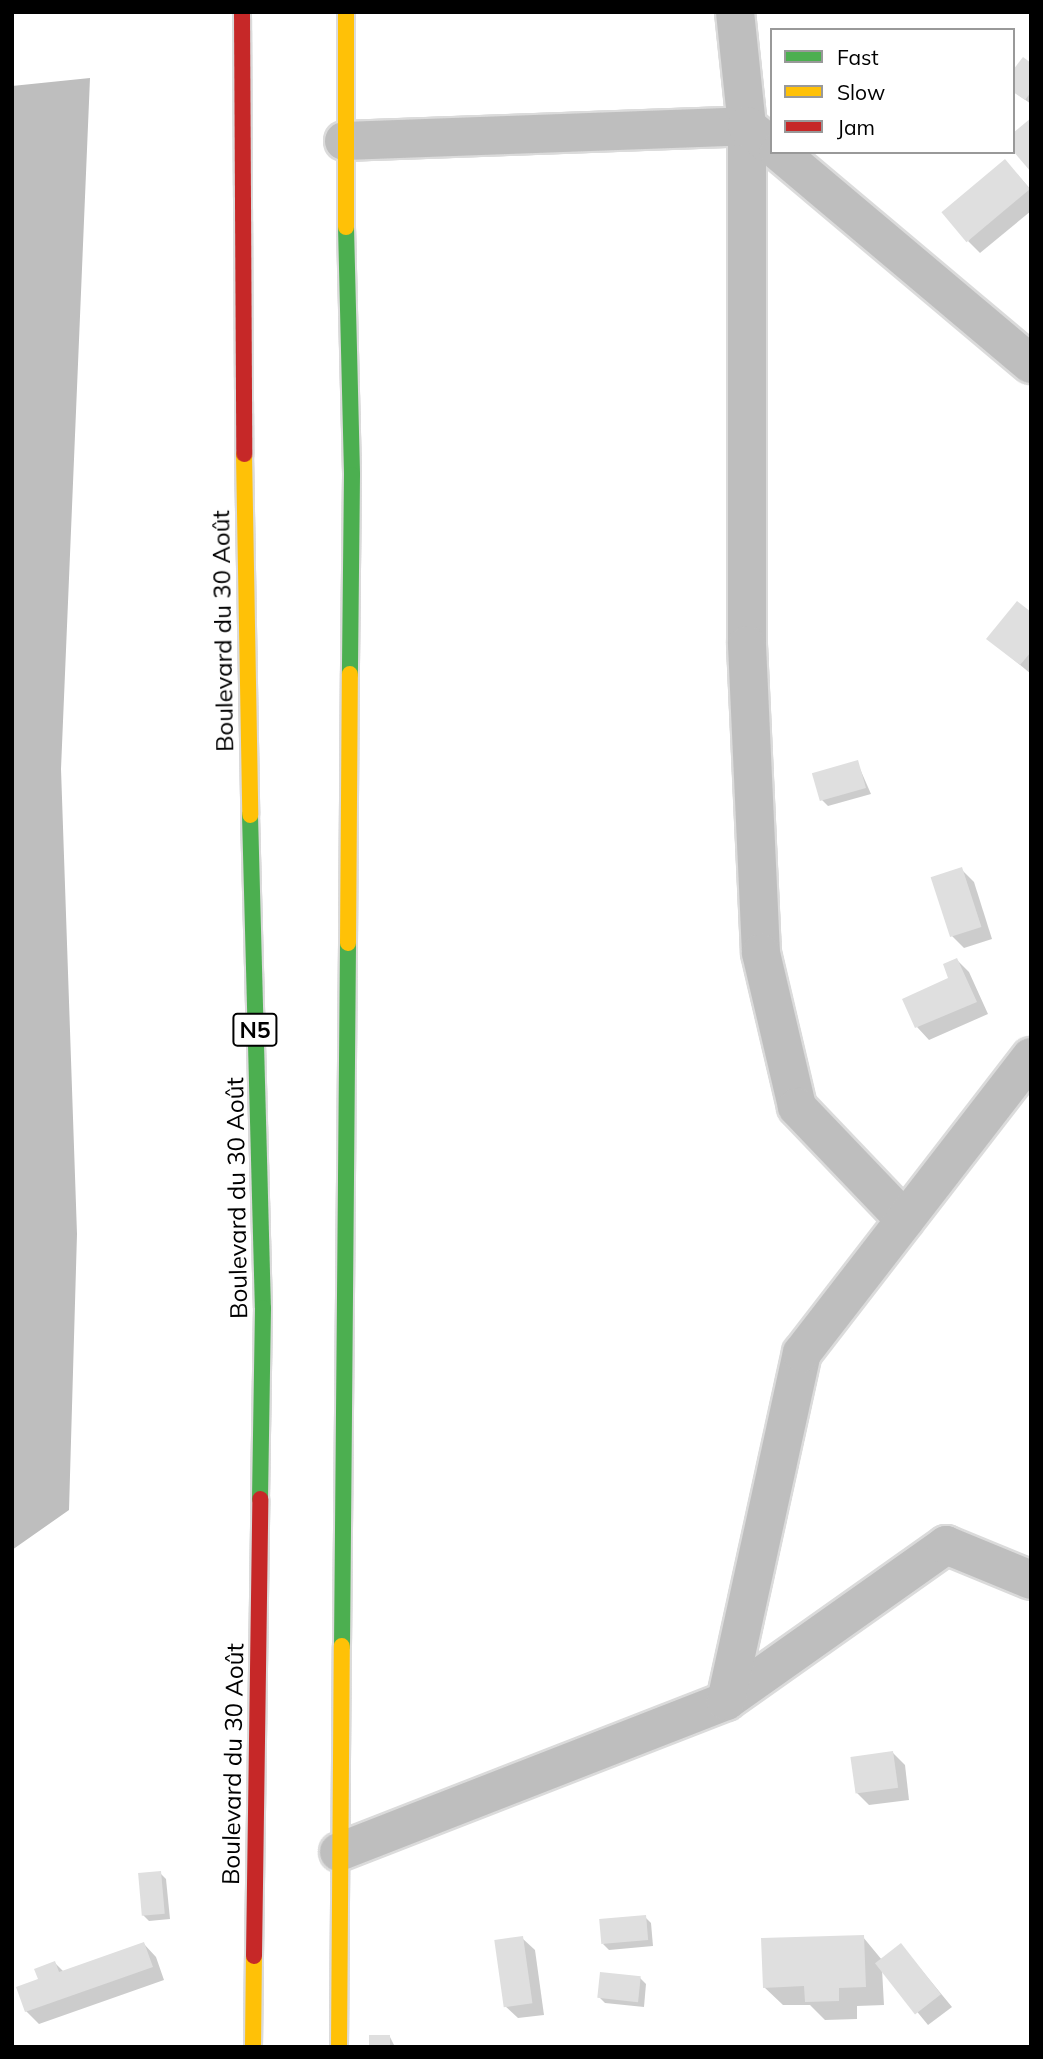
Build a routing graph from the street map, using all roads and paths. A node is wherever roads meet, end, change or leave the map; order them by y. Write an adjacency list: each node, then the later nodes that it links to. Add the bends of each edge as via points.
1 (242, 12): 13 (highway, Boulevard du 30 Août / N5, via 245,645 263,1308)
2 (346, 12): 5 (highway)
3 (735, 12): 4 (street)
4 (760, 136): 5 (street); 9 (street, via 747,645 761,953 797,1107)
5 (344, 141): 12 (highway, via 352,475)
6 (781, 154): 7 (street)
7 (1031, 364)
8 (1031, 1057): 9 (street)
9 (905, 1220): 11 (street, via 802,1353)
10 (1031, 1580): 11 (street, via 946,1545)
11 (726, 1701): 12 (street)
12 (339, 1852): 14 (highway)
13 (253, 2047)
14 (339, 2047)

